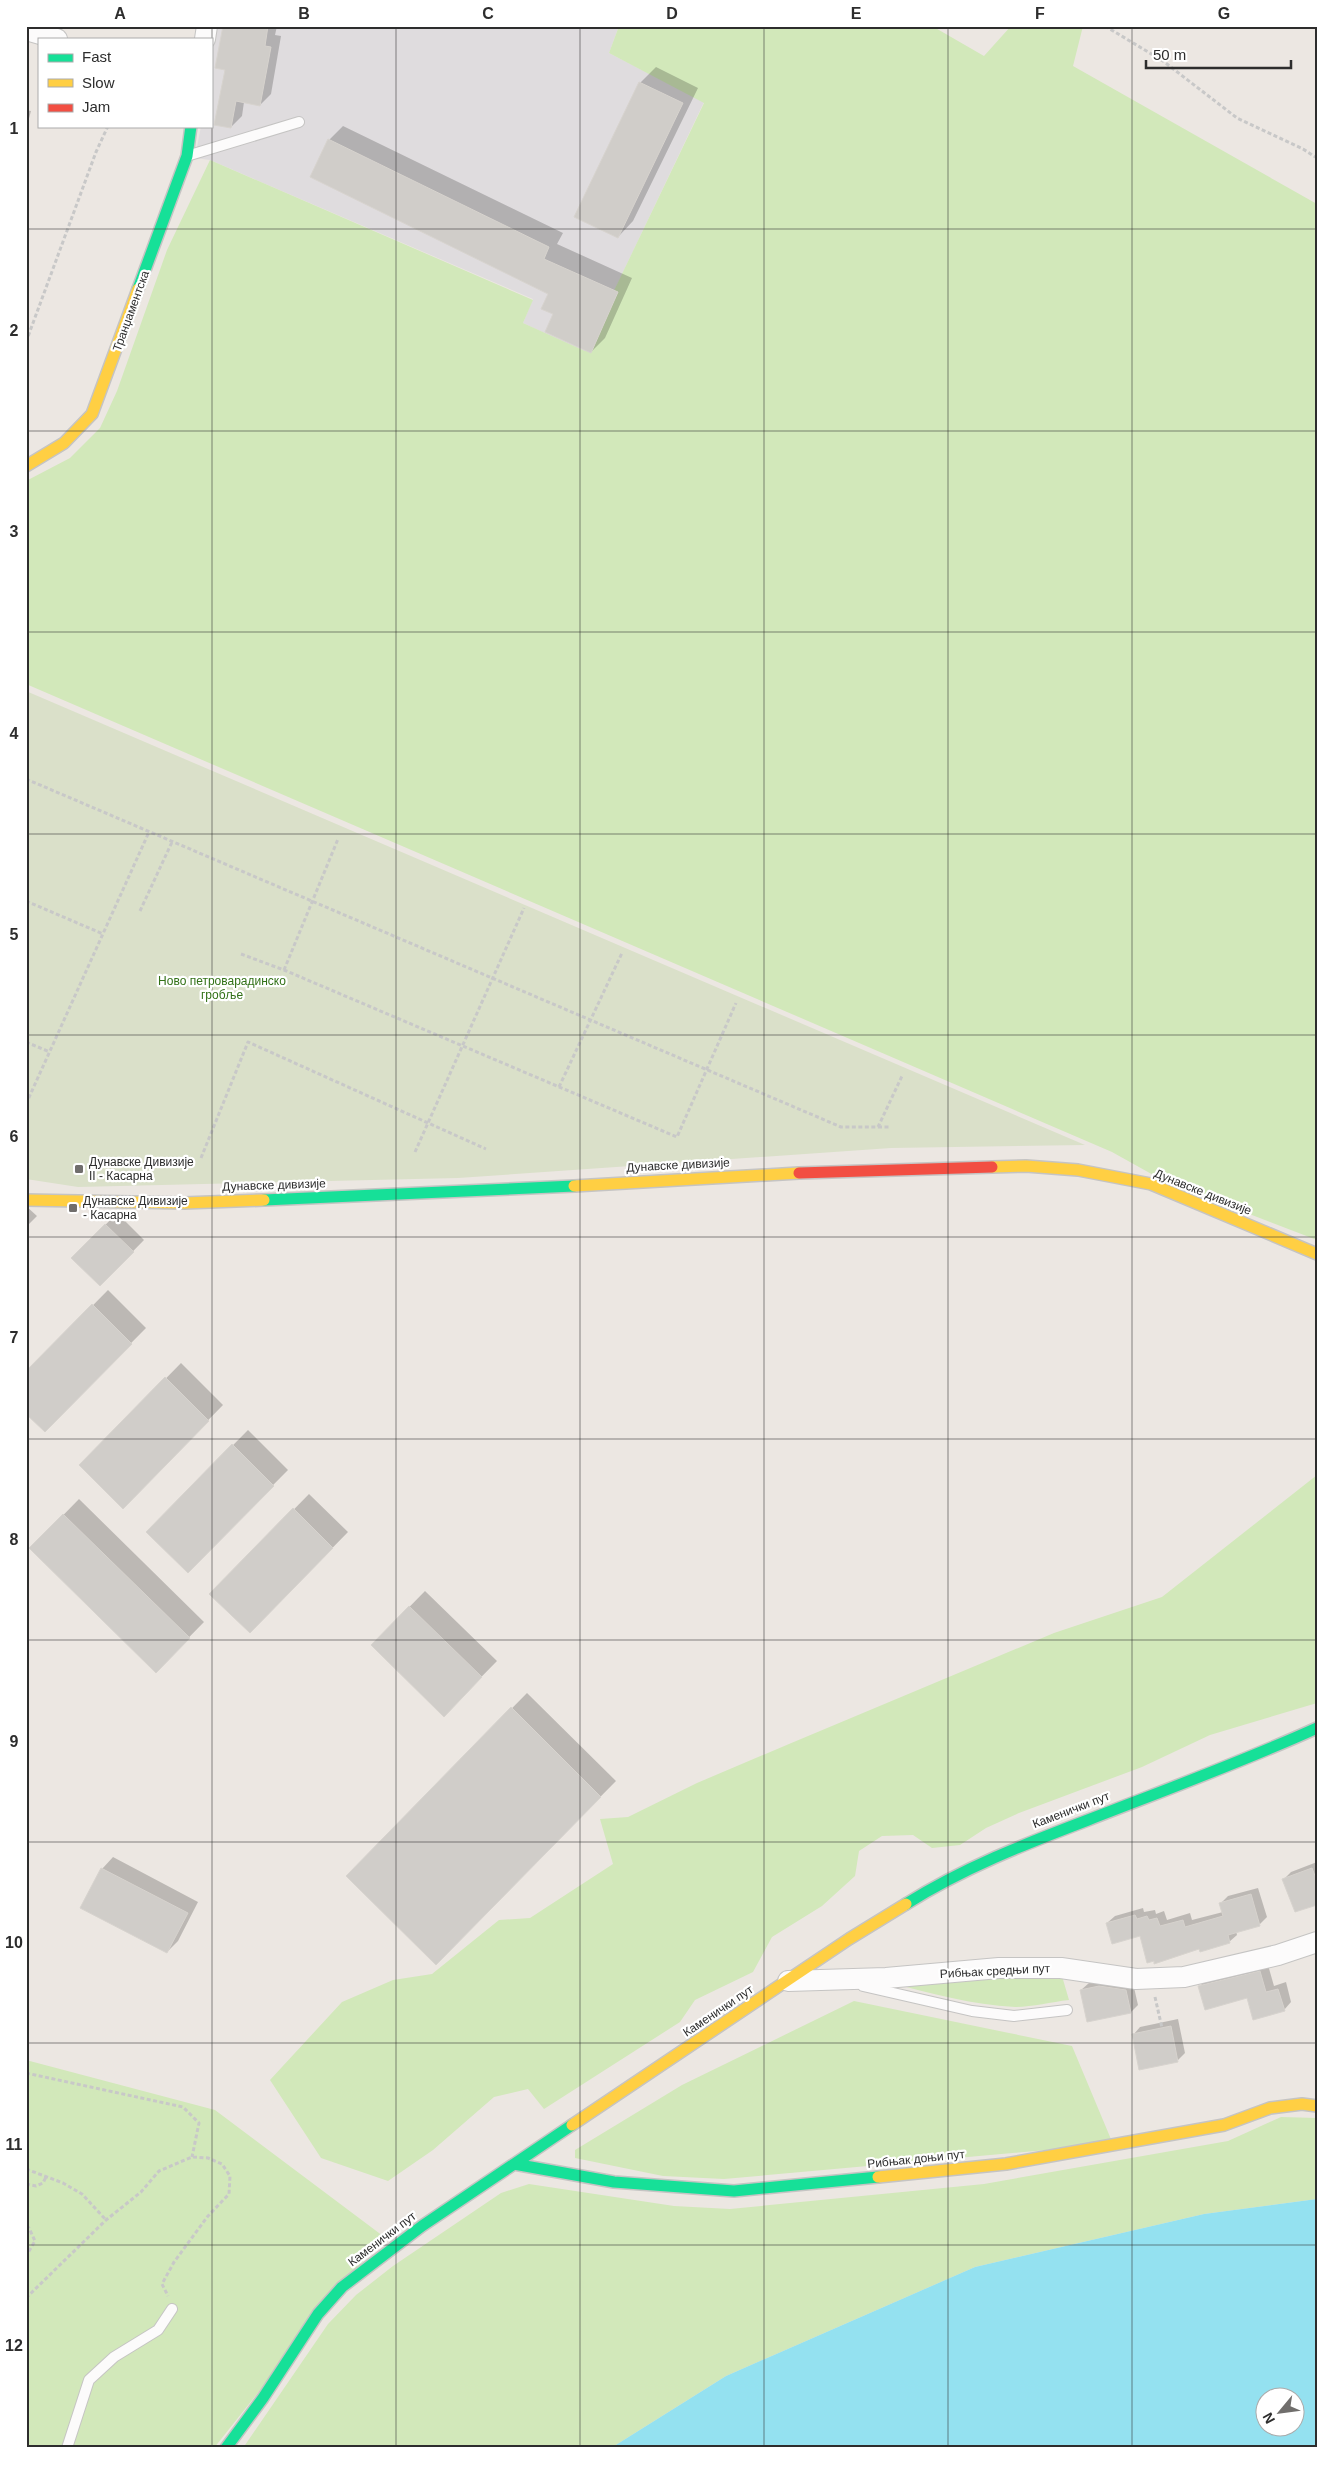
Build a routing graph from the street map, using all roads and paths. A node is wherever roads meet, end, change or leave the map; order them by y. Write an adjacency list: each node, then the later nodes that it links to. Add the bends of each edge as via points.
1 (1105, 26): 8 (path, via 1163,62 1237,118)
2 (26, 30): 3 (street)
3 (54, 38)
4 (299, 122): 7 (lane)
5 (107, 128): 9 (path)
6 (191, 128): 7 (street, Транџаментска)
7 (187, 156): 10 (street, Транџаментска, via 92,414 64,443)
8 (1317, 158)
9 (26, 342)
10 (26, 466)
11 (26, 779): 12 (path)
12 (149, 832): 14 (path); 19 (path)
13 (338, 839): 16 (path)
14 (172, 842): 16 (path); 18 (path)
15 (26, 901): 19 (path)
16 (311, 901): 22 (path); 23 (path)
17 (524, 908): 23 (path)
18 (140, 912)
19 (103, 934): 28 (path)
20 (622, 953): 25 (path)
21 (241, 954): 22 (path)
22 (284, 970): 27 (path)
23 (494, 979): 25 (path); 27 (path)
24 (736, 1003): 29 (path)
25 (591, 1021): 29 (path); 31 (path)
26 (26, 1042): 28 (path)
27 (463, 1045): 31 (path); 33 (path)
28 (50, 1052): 32 (path)
29 (706, 1070): 31 (path, via 677,1138); 34 (path, via 841,1127)
30 (902, 1076): 34 (path)
31 (559, 1087)
32 (26, 1104)
33 (429, 1122): 36 (path); 37 (path); 38 (path, via 248,1042)
34 (878, 1127): 35 (path)
35 (891, 1127)
36 (486, 1149)
37 (415, 1152)
38 (200, 1158)
39 (26, 1200): 40 (street, Дунавске дивизије, via 184,1203 466,1192 846,1170 1026,1166 1078,1170 1151,1184)
40 (1317, 1254)
41 (1317, 1728): 45 (street, Каменички пут, via 1004,1852 928,1890)
42 (1317, 1942): 43 (street, Рибњак средњи пут, via 1184,1978)
43 (1151, 1979): 44 (street, Рибњак средњи пут, via 1061,1968 1017,1968); 47 (path)
44 (840, 1980): 45 (street, Рибњак средњи пут); 46 (lane, via 989,2013 1014,2016)
45 (788, 1981): 51 (street, Каменички пут)
46 (1067, 2010)
47 (1162, 2028)
48 (26, 2073): 50 (path, via 183,2108 199,2123)
49 (1317, 2106): 51 (street, Рибњак доњи пут, via 1302,2104 1270,2108 1224,2124 1006,2164 734,2191 614,2182)
50 (192, 2157): 55 (path, via 159,2171 141,2192); 59 (path, via 208,2158 222,2164 230,2176 229,2194 208,2216 162,2284)
51 (514, 2164): 61 (street, Каменички пут, via 422,2226 342,2287 318,2314)
52 (26, 2169): 53 (path)
53 (46, 2177): 54 (path, via 36,2186); 55 (path, via 82,2194)
54 (26, 2184)
55 (106, 2220): 58 (path)
56 (26, 2226): 57 (path, via 35,2241)
57 (26, 2256)
58 (26, 2298)
59 (172, 2309): 60 (lane, via 158,2330 114,2357 89,2380)
60 (68, 2448)
61 (226, 2448)

